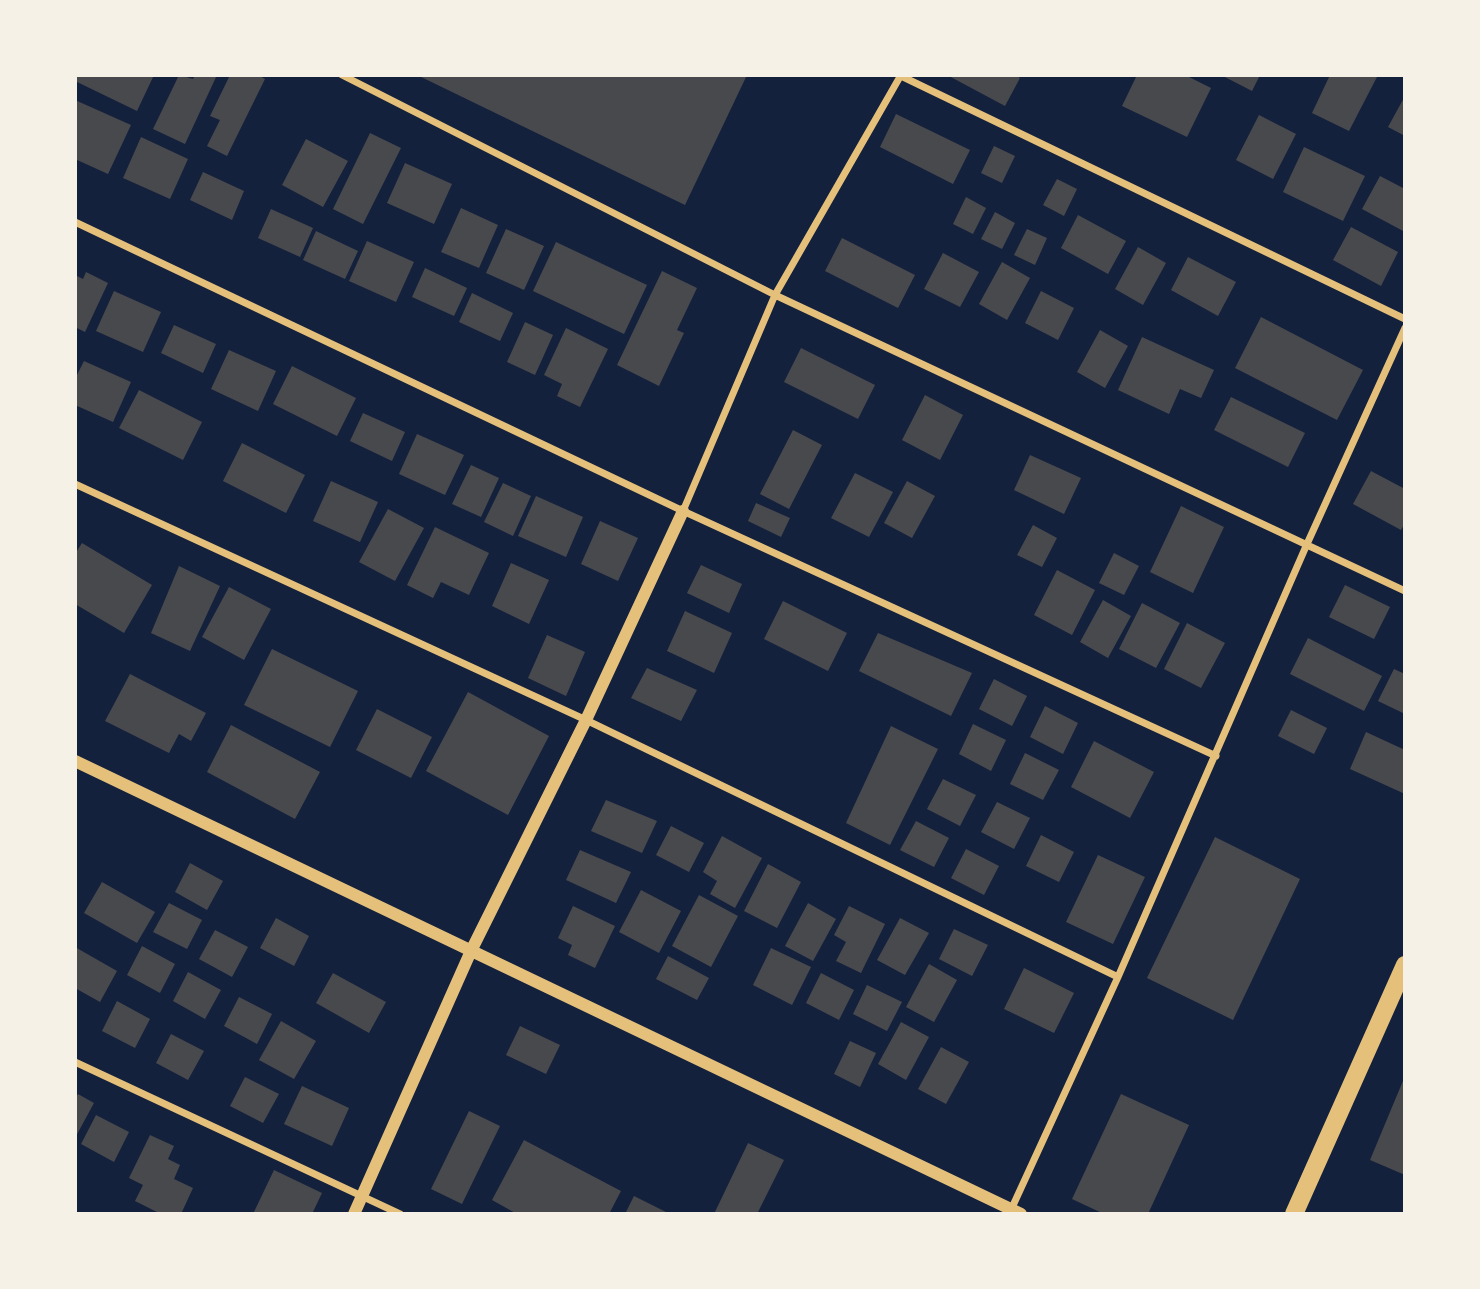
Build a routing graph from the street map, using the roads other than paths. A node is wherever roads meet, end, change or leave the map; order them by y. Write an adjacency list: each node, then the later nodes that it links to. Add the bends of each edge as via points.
1 (342, 75): 3 (street)
2 (901, 75): 5 (street); 6 (street)
3 (357, 78): 5 (street)
4 (75, 222): 9 (street)
5 (775, 295): 9 (street); 10 (street)
6 (1405, 319)
7 (1405, 328): 10 (street)
8 (75, 484): 12 (street)
9 (682, 511): 12 (street); 13 (street)
10 (1307, 544): 11 (street); 13 (street)
11 (1405, 591)
12 (586, 720): 15 (street); 17 (street)
13 (1216, 756): 17 (street)
14 (75, 761): 15 (street)
15 (471, 950): 19 (street); 20 (street)
16 (1405, 965): 23 (main road)
17 (1118, 976): 20 (street)
18 (75, 1062): 19 (street)
19 (363, 1196): 21 (street); 22 (street)
20 (1014, 1212)
21 (354, 1214)
22 (400, 1214)
23 (1294, 1214)

